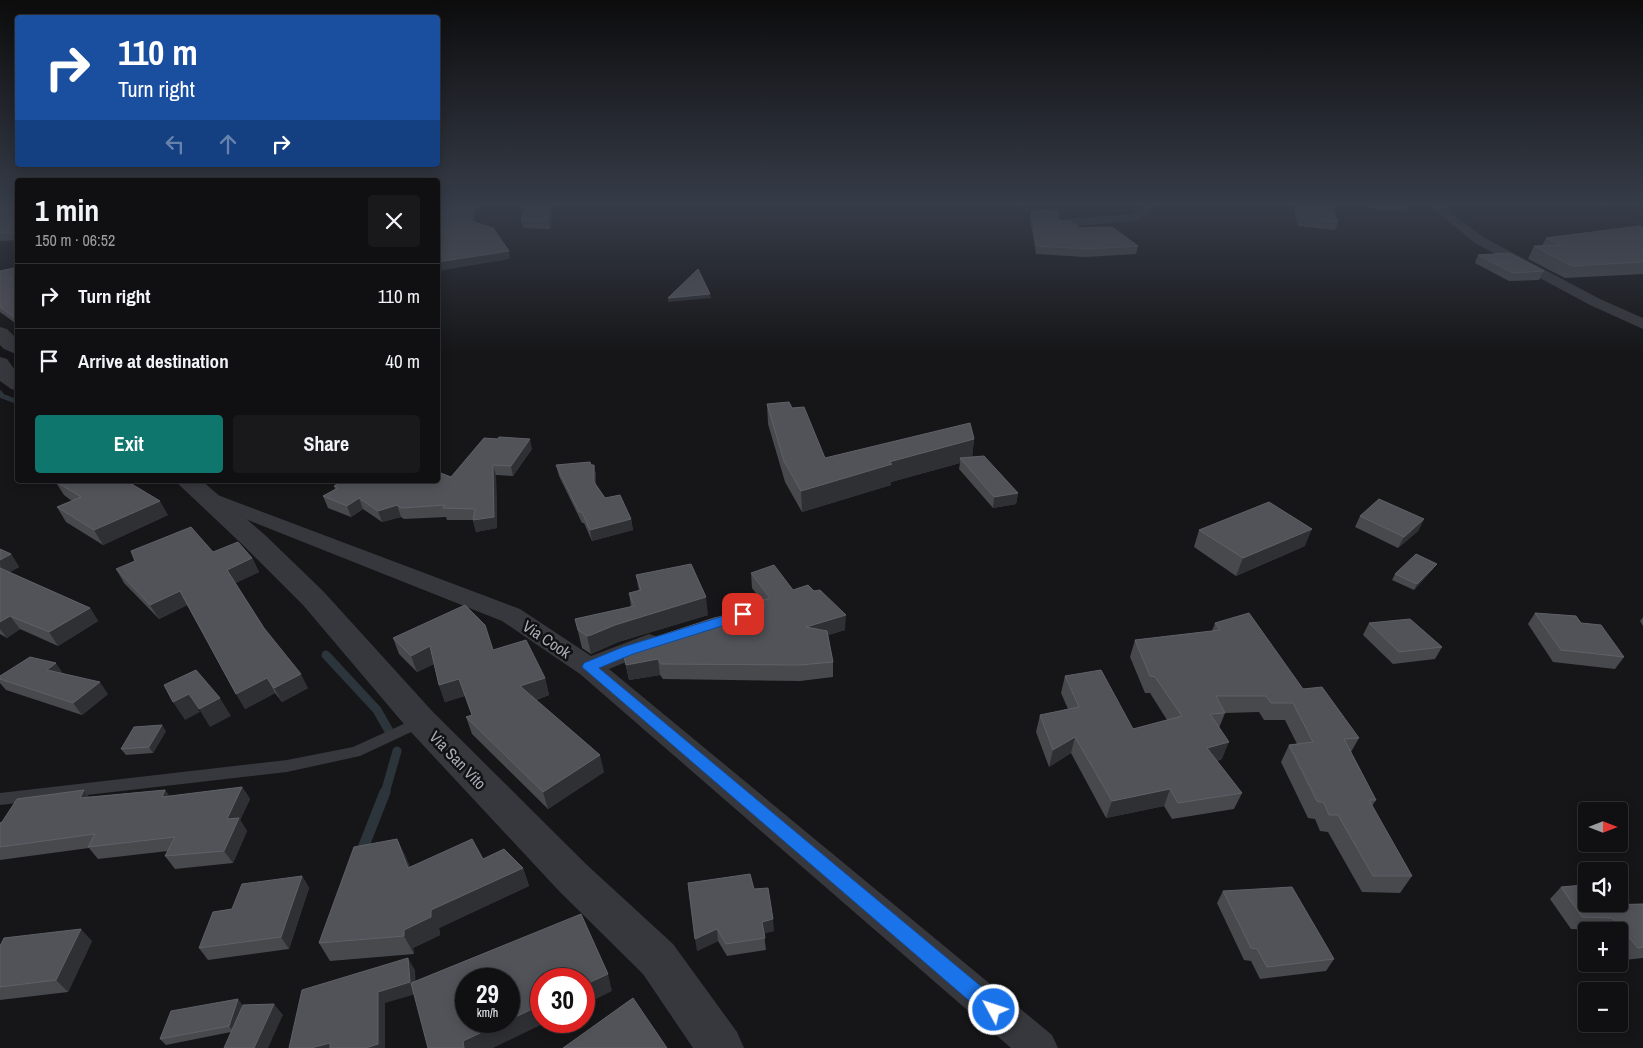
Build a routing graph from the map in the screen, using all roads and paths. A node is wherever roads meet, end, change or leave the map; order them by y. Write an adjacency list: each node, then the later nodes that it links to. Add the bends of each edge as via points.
1 (1507, 255): 2 (street, via 1594,302)
2 (1643, 324)
3 (0, 333): 4 (street)
4 (15, 347)
5 (0, 363): 6 (street)
6 (15, 382)
7 (196, 489): 9 (street, Via Cook, via 511,615); 10 (street, Via San Vito, via 255,540 313,598)
8 (674, 635): 9 (street)
9 (589, 667): 13 (street, Via Cook)
10 (421, 721): 11 (lane, via 355,752 287,766); 12 (street, Via San Vito, via 573,878 658,959)
11 (0, 799)
12 (721, 1048)
13 (1040, 1048)

